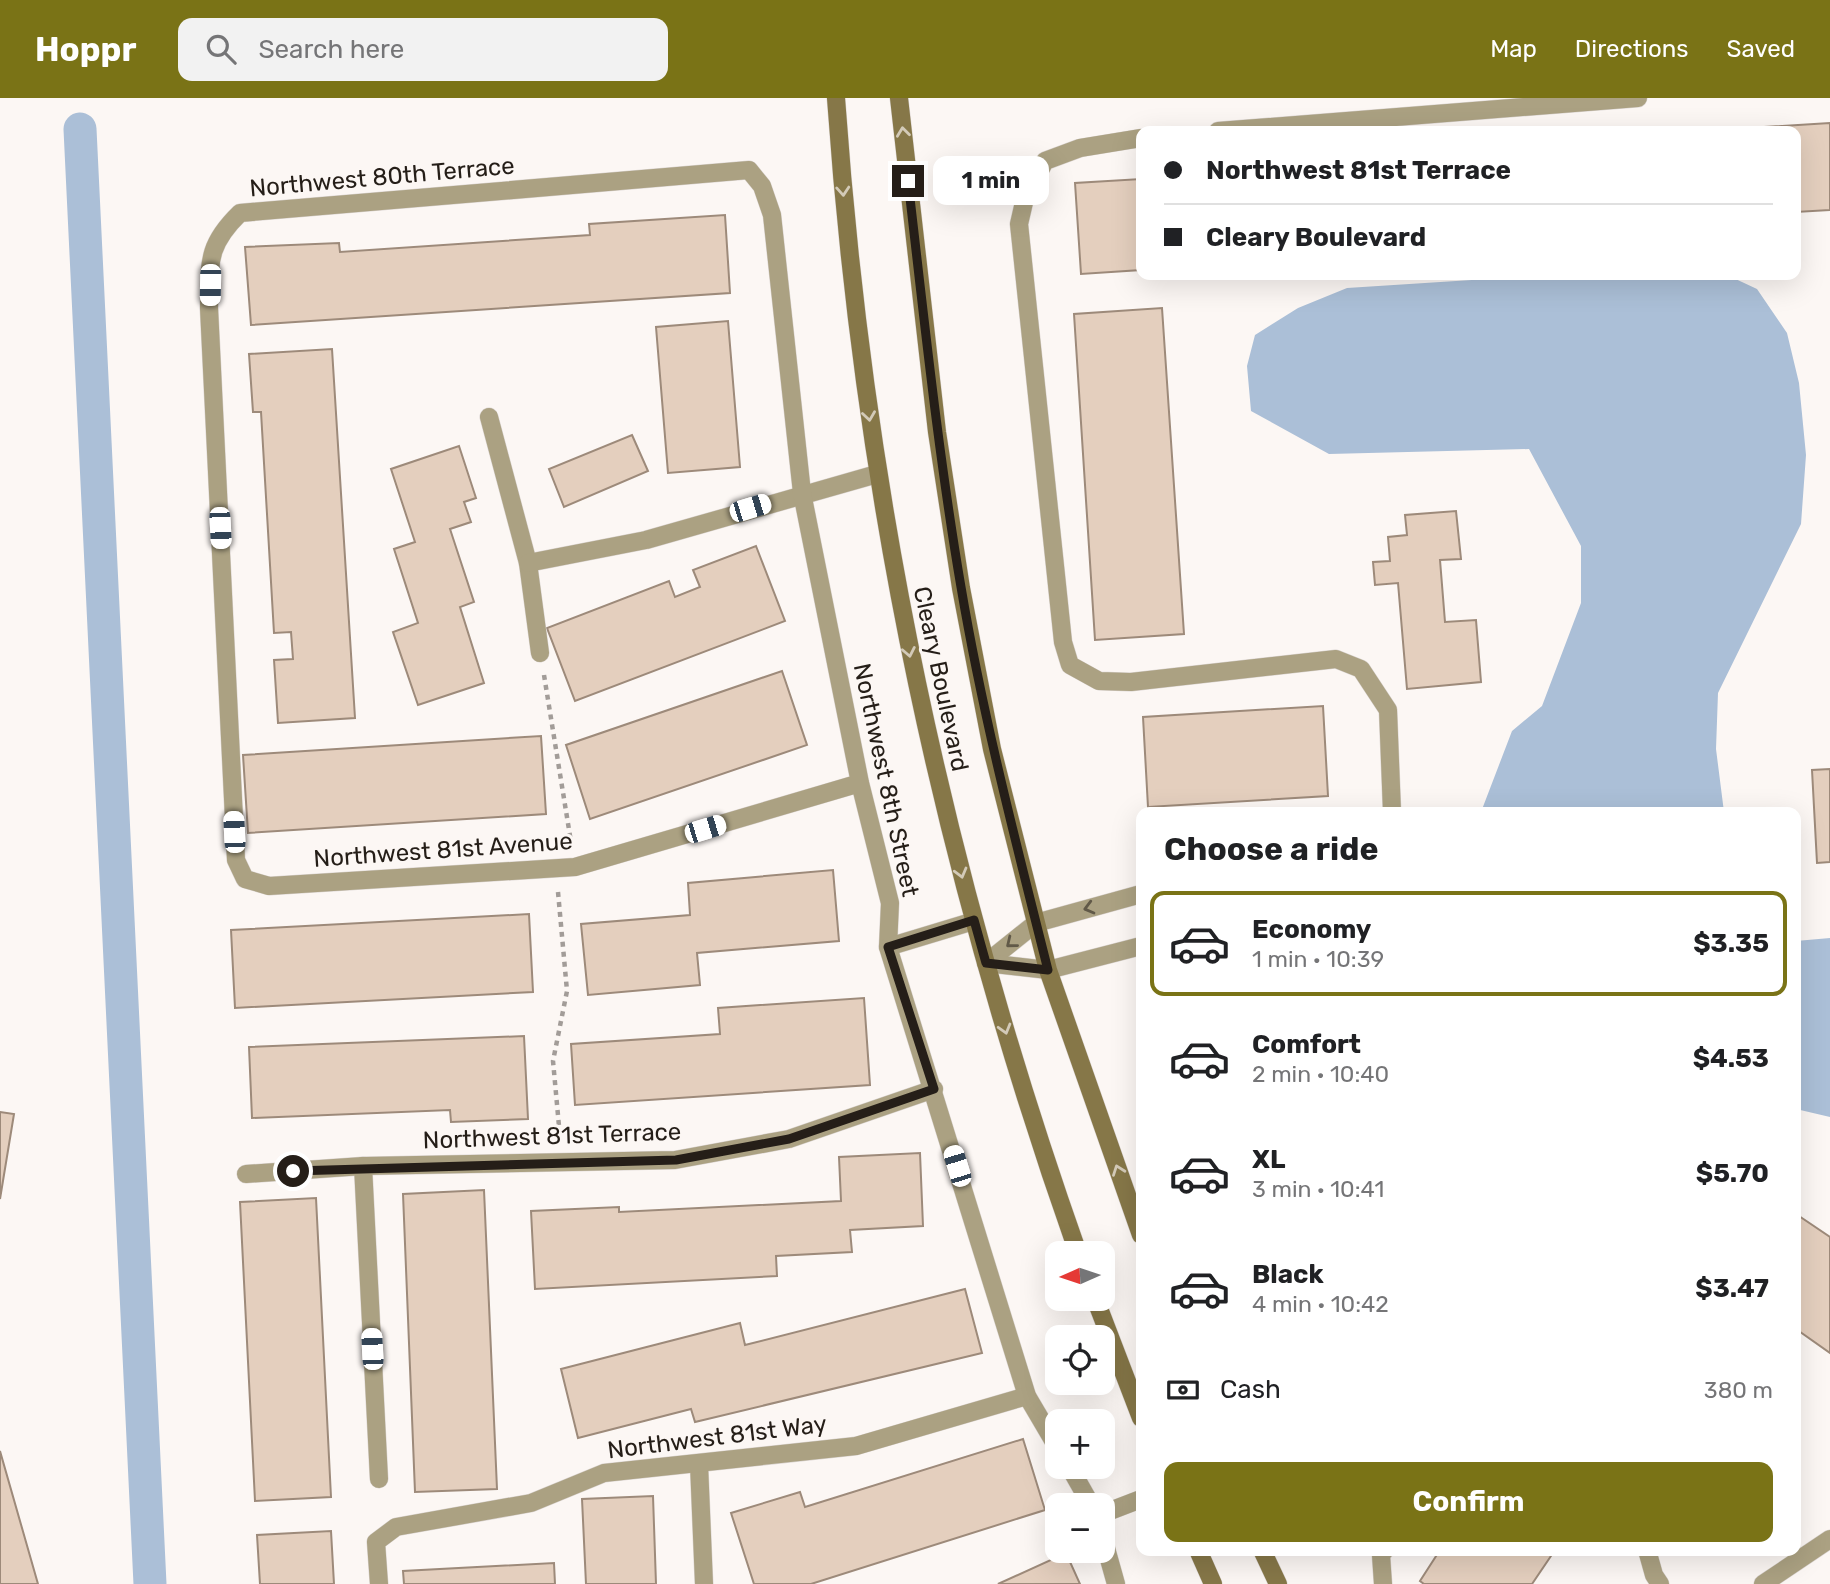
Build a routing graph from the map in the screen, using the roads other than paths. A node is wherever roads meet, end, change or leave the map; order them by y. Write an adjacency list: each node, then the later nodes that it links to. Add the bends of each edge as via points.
1 (836, 98): 8 (street, Cleary Boulevard, one-way to 8, via 844,213)
2 (899, 98): 17 (street, Cleary Boulevard, one-way to 2, via 992,749 961,588 937,432)
3 (1638, 98): 4 (street)
4 (1282, 126)
5 (1136, 139): 13 (street, via 1080,148 1045,161 1025,198 1019,223 1063,642 1070,664 1099,681 1131,682 1336,659 1361,668 1388,710)
6 (762, 186): 9 (street, Northwest 8th Street, via 772,215); 14 (street, Northwest 80th Terrace, via 749,170 240,213 220,233 210,263 209,308 236,859 245,879)
7 (489, 418): 10 (street)
8 (877, 474): 9 (street); 16 (street, Cleary Boulevard, one-way to 16, via 912,672)
9 (802, 493): 10 (street, via 646,540); 12 (street, Northwest 8th Street)
10 (528, 563): 11 (street)
11 (540, 653)
12 (860, 783): 14 (street, Northwest 81st Avenue, via 575,867); 18 (street, Northwest 8th Street, via 890,903)
13 (1392, 807)
14 (269, 886)
15 (1136, 895): 17 (street, one-way to 17)
16 (974, 920): 18 (street); 20 (street, Cleary Boulevard)
17 (1036, 923): 20 (street, one-way to 20); 21 (street, Cleary Boulevard)
18 (888, 947): 22 (street, Northwest 8th Street)
19 (1136, 947): 21 (street)
20 (986, 963): 21 (street); 26 (street, Cleary Boulevard, one-way to 26, via 1018,1075)
21 (1048, 970): 25 (street, Cleary Boulevard, one-way to 21)
22 (934, 1089): 23 (street, Northwest 81st Terrace, via 789,1139 676,1160); 28 (street, Northwest 8th Street)
23 (363, 1167): 24 (street, Northwest 81st Terrace); 32 (street)
24 (246, 1174)
25 (1136, 1221)
26 (1075, 1241)
27 (1100, 1311): 29 (street)
28 (1027, 1396): 30 (street, Northwest 8th Street); 31 (street, Northwest 81st Way, via 856,1446)
29 (1136, 1405)
30 (1045, 1427)
31 (699, 1464): 41 (street, Northwest 81st Way, via 604,1473 531,1503 396,1527 376,1542); 42 (street)
32 (379, 1479)
33 (1136, 1501): 34 (street)
34 (1115, 1509)
35 (1830, 1539): 48 (street)
36 (1201, 1556): 44 (street)
37 (1265, 1556): 45 (street)
38 (1381, 1556): 46 (street)
39 (1649, 1556): 47 (street)
40 (1110, 1563): 43 (street)
41 (379, 1584)
42 (704, 1584)
43 (1116, 1584)
44 (1213, 1584)
45 (1278, 1584)
46 (1383, 1584)
47 (1660, 1584)
48 (1763, 1584)

